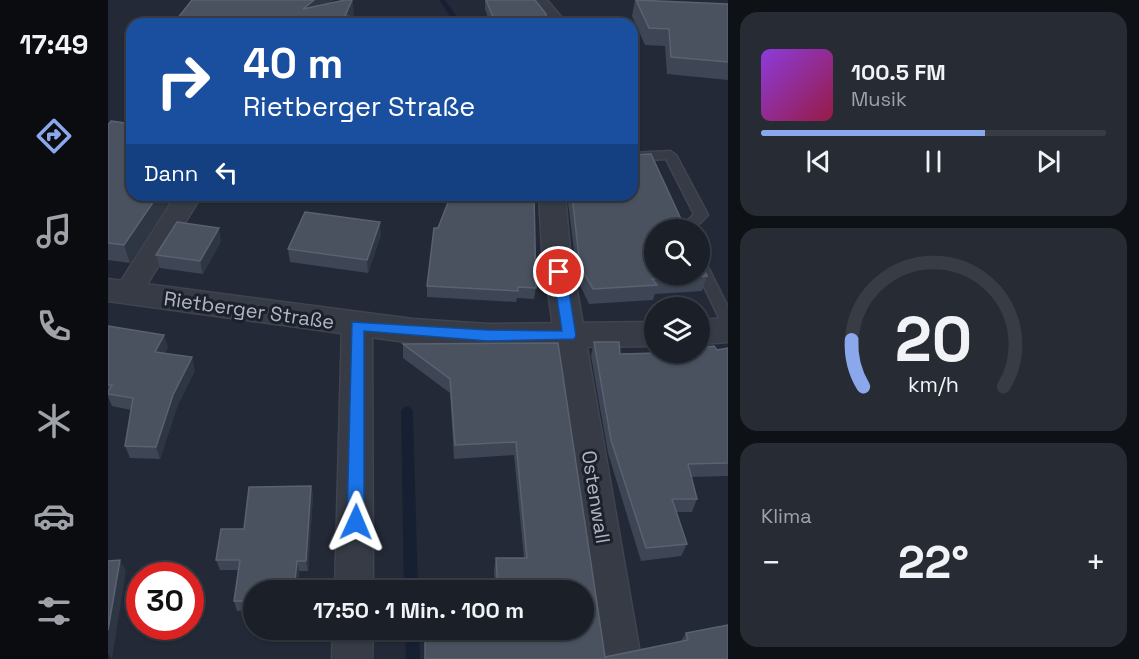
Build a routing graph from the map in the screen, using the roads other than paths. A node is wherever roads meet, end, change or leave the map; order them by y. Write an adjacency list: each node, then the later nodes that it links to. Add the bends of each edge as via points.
1 (537, 0): 2 (street)
2 (551, 18)
3 (638, 157): 6 (lane, via 670,155 701,215)
4 (185, 201): 8 (street)
5 (552, 201): 14 (street, Ostenwall)
6 (697, 219)
7 (710, 285): 9 (lane)
8 (118, 291): 10 (street, Rietberger Straße)
9 (728, 322)
10 (357, 325): 14 (street, Rietberger Straße, via 488,336); 15 (street)
11 (728, 330): 12 (street)
12 (710, 331)
13 (644, 334): 14 (street, Rietberger Straße)
14 (569, 336): 18 (street, Ostenwall)
15 (354, 580)
16 (353, 640): 17 (street)
17 (352, 659)
18 (621, 659)

